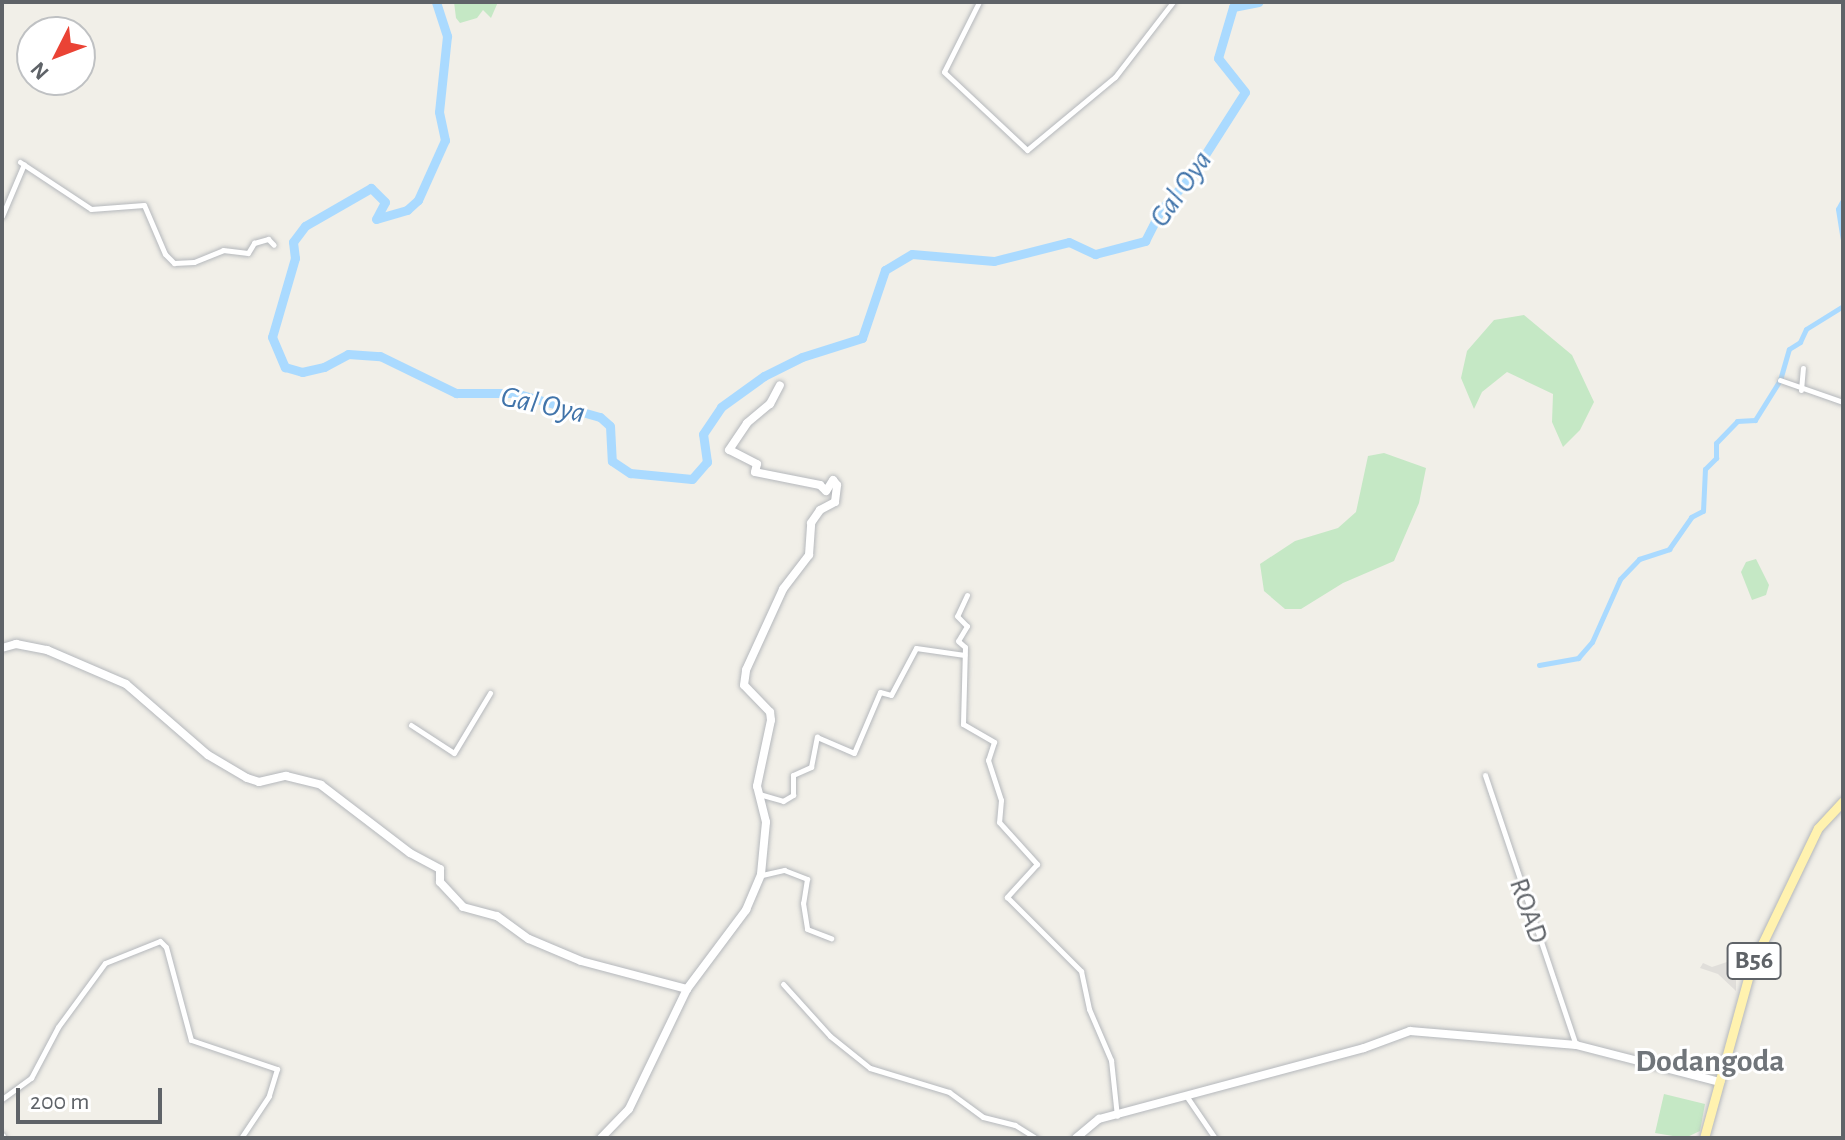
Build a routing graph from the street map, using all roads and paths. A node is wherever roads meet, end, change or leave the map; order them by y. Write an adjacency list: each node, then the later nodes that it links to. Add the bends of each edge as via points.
1 (979, 2): 2 (street, via 944,72 1027,150 1115,77)
2 (1173, 2)
3 (2, 216): 4 (street, via 22,163 91,209 144,205 174,263 194,262 223,250 248,253 254,243 268,239)
4 (274, 245)
5 (1803, 368): 8 (street)
6 (1780, 380): 8 (street)
7 (780, 385): 16 (main road, via 729,450 757,464 755,472 820,485 826,491 833,480 837,485 835,502 811,523 809,555 783,589 746,670 744,685 770,712 771,720)
8 (1801, 391): 9 (street)
9 (1843, 402)
10 (967, 595): 12 (street, via 957,616 967,626 958,641)
11 (2, 648): 21 (main road, via 16,644 47,650 126,684 208,755 247,778 259,782 286,776 321,785 410,853 440,869 440,882 463,907 497,916 529,939 589,964)
12 (964, 655): 16 (street, via 916,648 891,695 880,692 854,753 817,737 811,767 793,775 793,795 783,801); 26 (street, via 963,724 994,742 988,760 1001,800 999,822 1037,864 1007,897 1081,971 1089,1009 1111,1060)
13 (490, 693): 14 (street, via 454,753)
14 (411, 725)
15 (1485, 775): 22 (street, ROAD)
16 (758, 793): 18 (main road, via 766,822)
17 (1843, 801): 23 (main road, B56, via 1818,828 1755,959)
18 (761, 874): 19 (street, via 784,870 807,879 807,929); 21 (main road, via 746,910)
19 (831, 938)
20 (783, 984): 29 (street, via 830,1036 870,1068 949,1092 983,1117 1015,1125)
21 (687, 989): 28 (main road, via 629,1109)
22 (1576, 1045): 23 (main road); 24 (main road, via 1410,1031)
23 (1720, 1082): 32 (main road, B56)
24 (1187, 1097): 26 (main road); 31 (street)
25 (2, 1099): 27 (street, via 31,1078 60,1025 105,963 160,941 191,1040 277,1069 269,1096)
26 (1117, 1116): 30 (main road, via 1099,1119)
27 (241, 1138)
28 (601, 1138)
29 (1036, 1138)
30 (1076, 1138)
31 (1215, 1138)
32 (1704, 1138)

